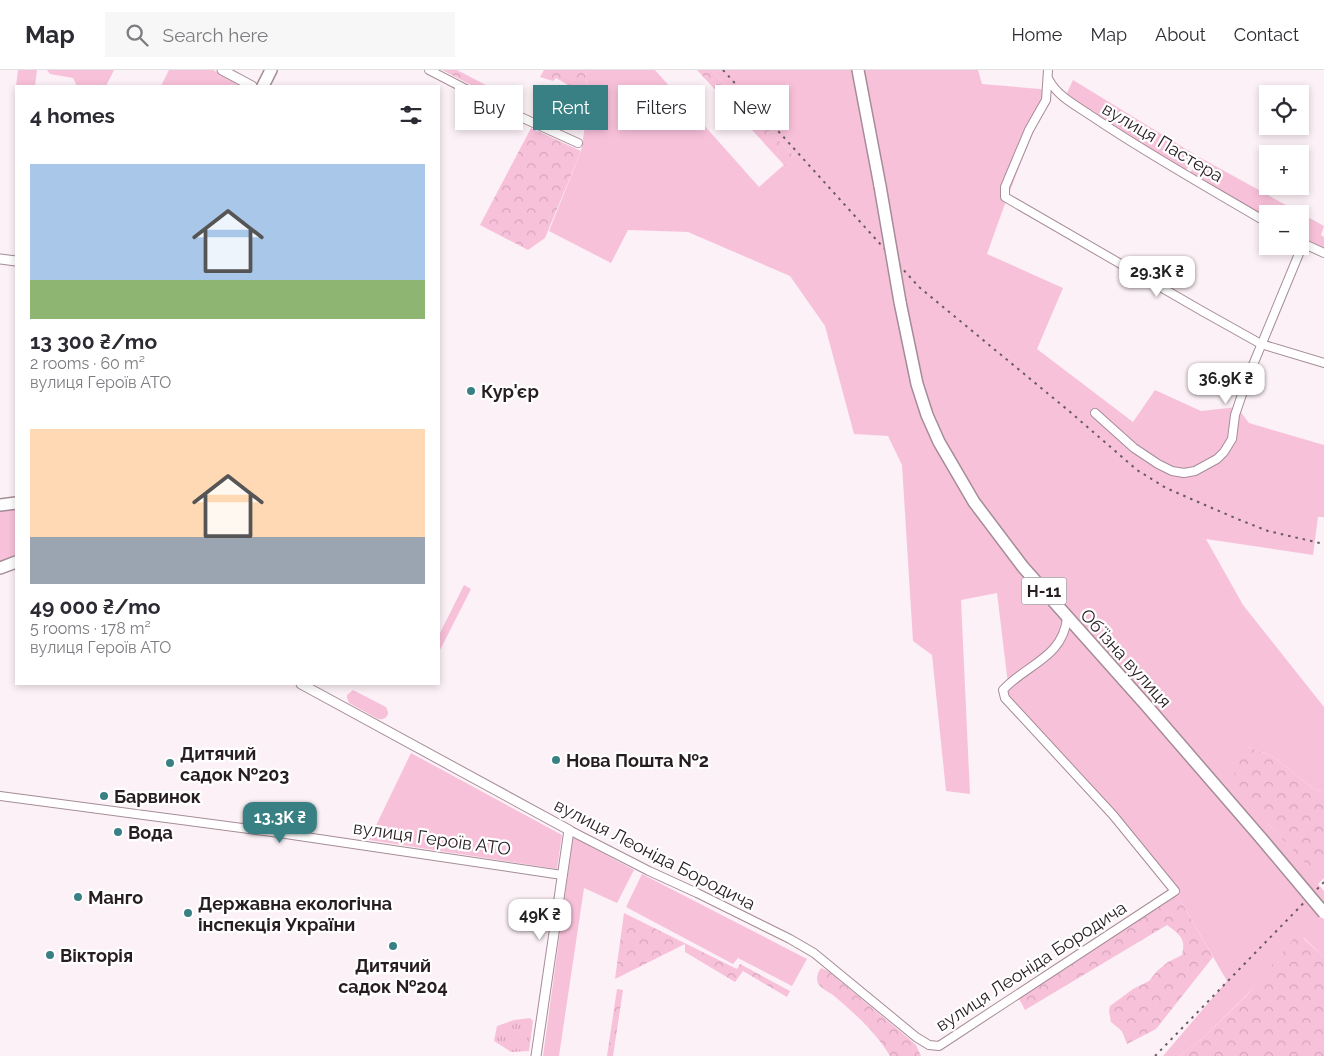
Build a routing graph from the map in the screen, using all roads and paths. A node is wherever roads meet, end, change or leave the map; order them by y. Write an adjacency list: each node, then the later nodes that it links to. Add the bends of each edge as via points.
1 (222, 70): 7 (street)
2 (271, 70): 8 (main road)
3 (429, 70): 9 (street)
4 (858, 70): 24 (main road, Обʼїзна вулиця / Н-11, bridge, via 917,384 939,442 974,502)
5 (1048, 70): 6 (street)
6 (1049, 80): 10 (street, вулиця Пастера, via 1064,97 1116,133); 16 (street, via 1046,100 1029,130 1005,187 1005,197)
7 (250, 85)
8 (264, 85)
9 (578, 143)
10 (1259, 218)
11 (1309, 246): 12 (street)
12 (1324, 253)
13 (1297, 255): 16 (street)
14 (0, 259): 15 (street)
15 (15, 261)
16 (1261, 344): 17 (street); 18 (street, via 1237,407 1229,446 1217,459 1195,471 1172,471 1158,464 1134,448)
17 (1324, 362)
18 (1095, 413)
19 (15, 495): 21 (main road)
20 (15, 503): 21 (main road)
21 (2, 505)
22 (15, 562): 23 (main road)
23 (0, 568)
24 (1067, 618): 27 (street, вулиця Леоніда Бородича, via 1066,630 1053,650 1008,684 1003,690 1005,698 1113,815 1175,891 939,1046 929,1045 916,1036 814,953); 29 (main road, Обʼїзна вулиця / Н-11, bridge)
25 (303, 685): 27 (street, вулиця Леоніда Бородича)
26 (0, 796): 28 (street, вулиця Героїв АТО)
27 (569, 830): 28 (street)
28 (562, 874): 30 (street)
29 (1324, 913)
30 (536, 1056)

